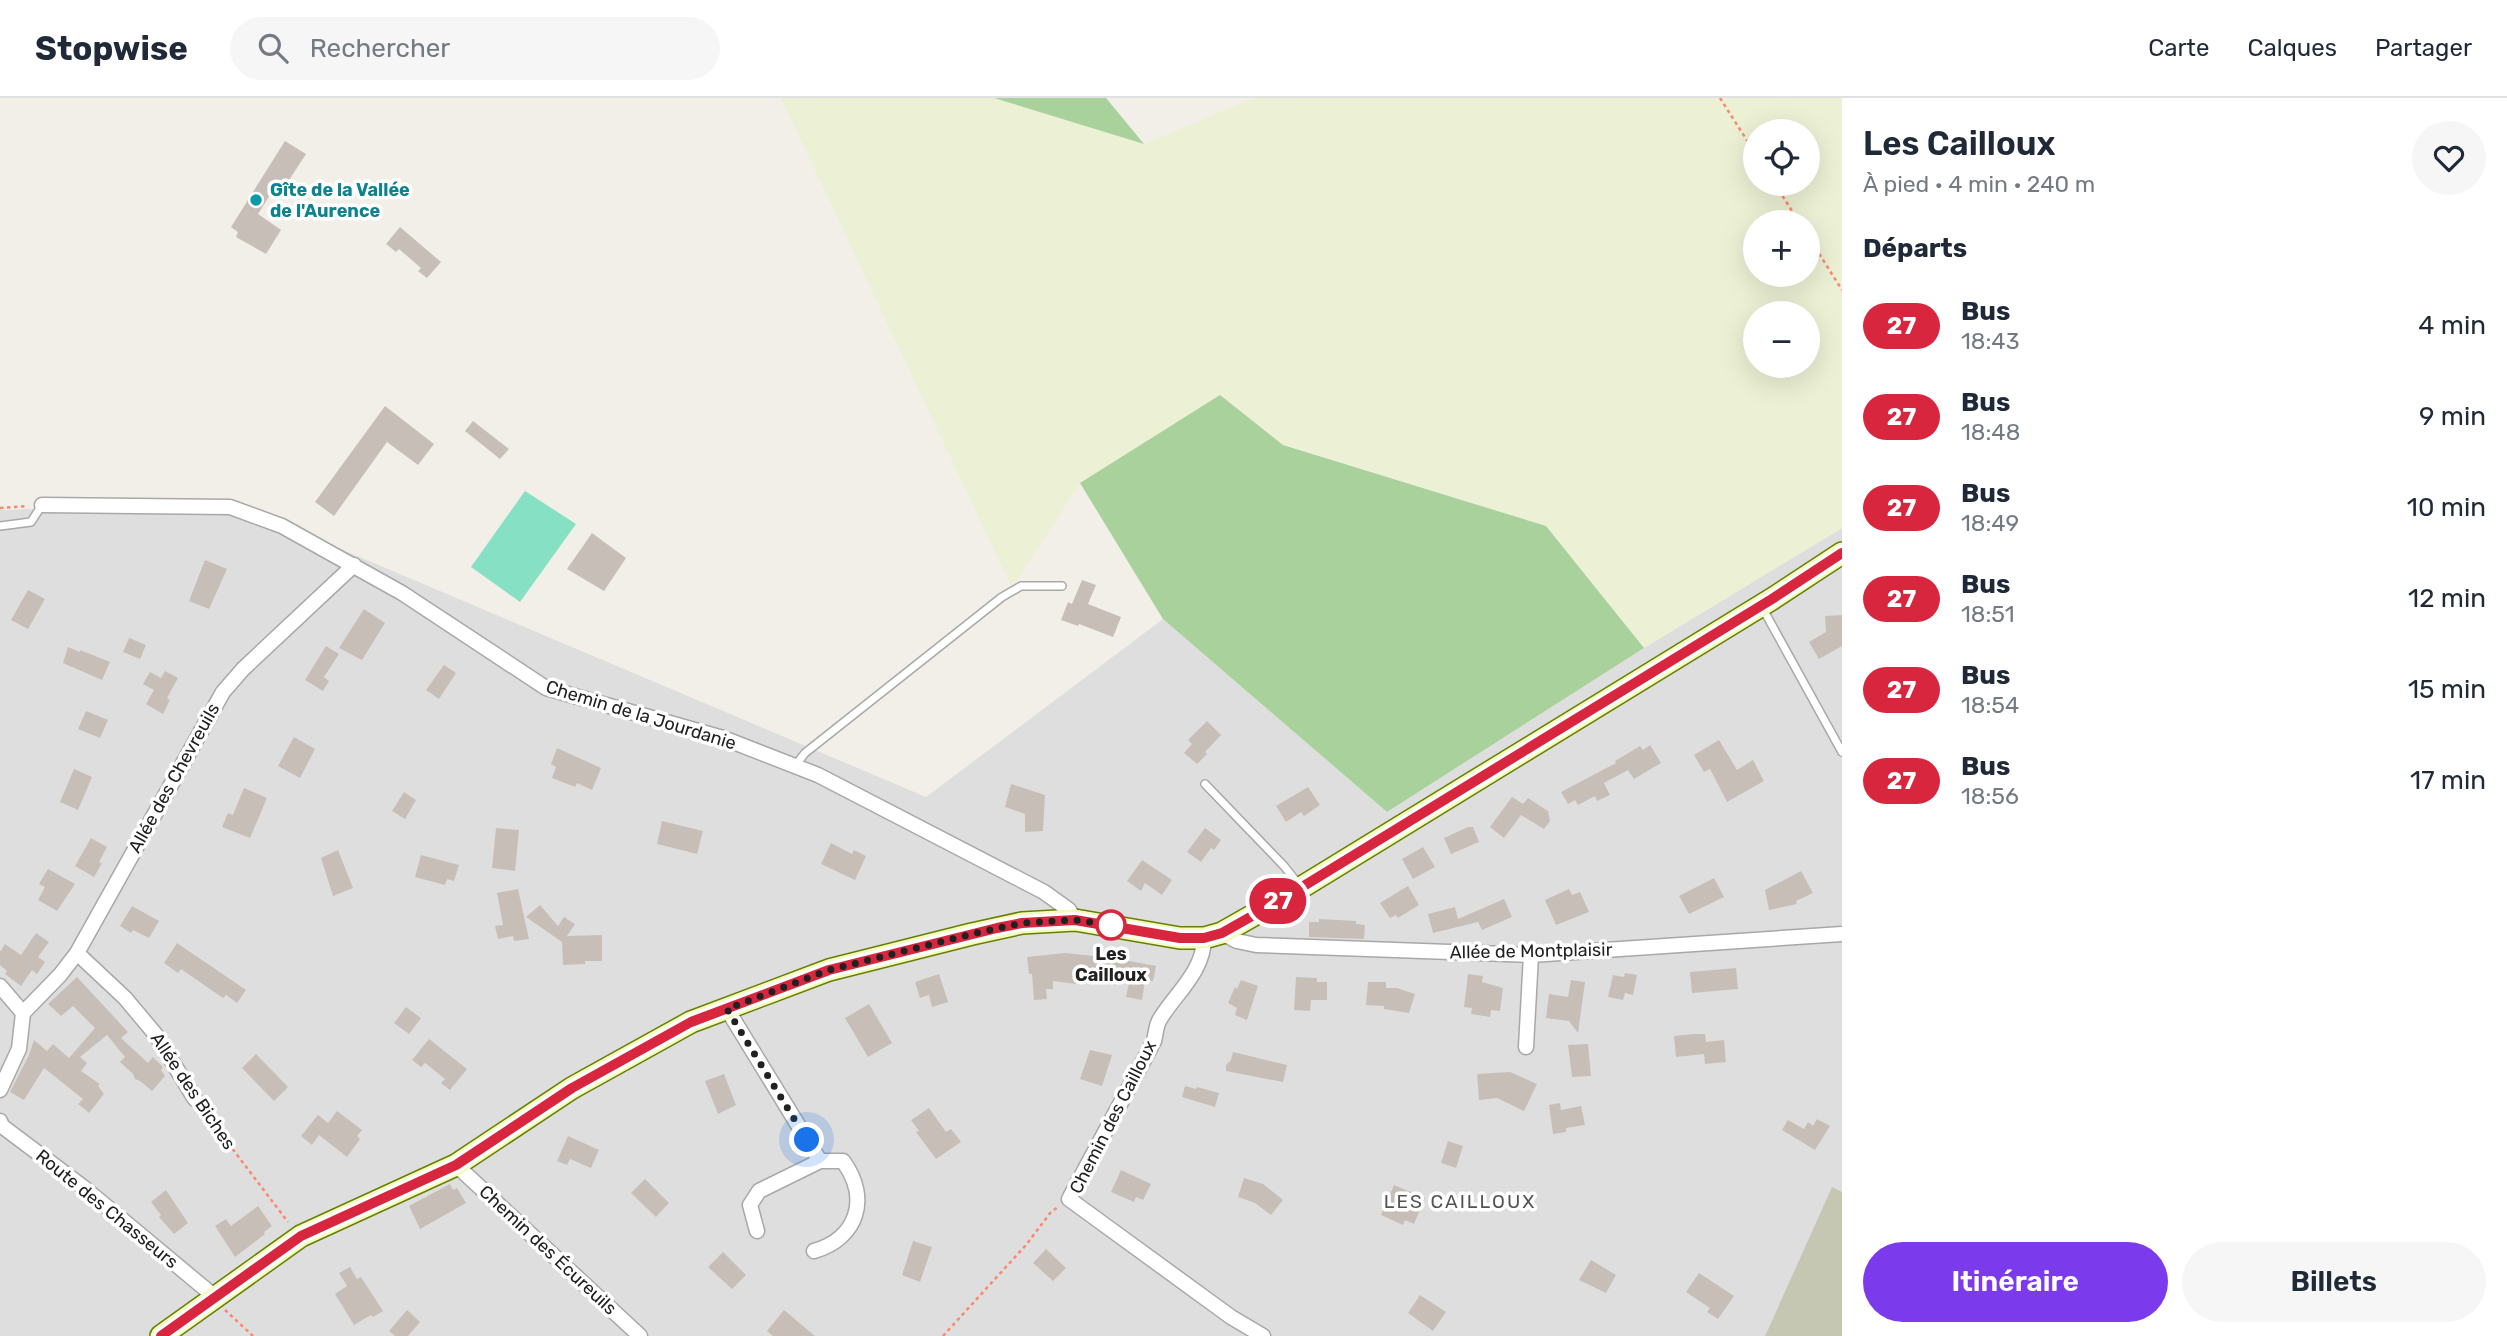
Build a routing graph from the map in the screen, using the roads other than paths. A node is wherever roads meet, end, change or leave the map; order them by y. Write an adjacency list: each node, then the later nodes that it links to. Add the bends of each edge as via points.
1 (42, 505): 2 (lane, via 31,522); 4 (street, Chemin de la Jourdanie, via 230,507 282,526)
2 (0, 526)
3 (1842, 553): 6 (street)
4 (354, 565): 8 (street, Chemin de la Jourdanie, via 546,688 723,738); 14 (street, Allée des Chevreuils, via 223,692)
5 (1062, 586): 8 (lane, via 1021,586 1002,597 805,753)
6 (1761, 606): 7 (lane); 10 (street)
7 (1842, 752)
8 (795, 766): 11 (street, Chemin de la Jourdanie, via 1044,892)
9 (1205, 784): 10 (lane)
10 (1301, 887): 13 (street)
11 (1075, 920): 13 (street, via 1180,938); 17 (street, via 1022,923 829,970)
12 (1842, 934): 15 (street, Allée de Montplaisir)
13 (1213, 936): 15 (street, Allée de Montplaisir, via 1256,945); 30 (street, Chemin des Cailloux, via 1158,1022 1154,1041 1069,1199)
14 (76, 953): 18 (street, Allée des Chevreuils); 21 (street, Allée des Biches, via 125,998 156,1035)
15 (1531, 955): 19 (street)
16 (0, 986): 18 (street)
17 (727, 1009): 23 (street); 24 (street, via 691,1022 572,1088)
18 (23, 1013): 20 (street, via 19,1049)
19 (1526, 1047)
20 (0, 1090)
21 (195, 1099)
22 (0, 1121): 27 (street, Route des Chasseurs)
23 (820, 1161): 25 (street, via 759,1191 750,1205); 26 (street, via 843,1161 858,1196 853,1225 833,1246)
24 (456, 1165): 27 (street, via 301,1236); 29 (street, Chemin des Écureuils)
25 (757, 1231)
26 (814, 1251)
27 (214, 1298): 28 (street)
28 (161, 1336)
29 (640, 1336)
30 (1263, 1336)

